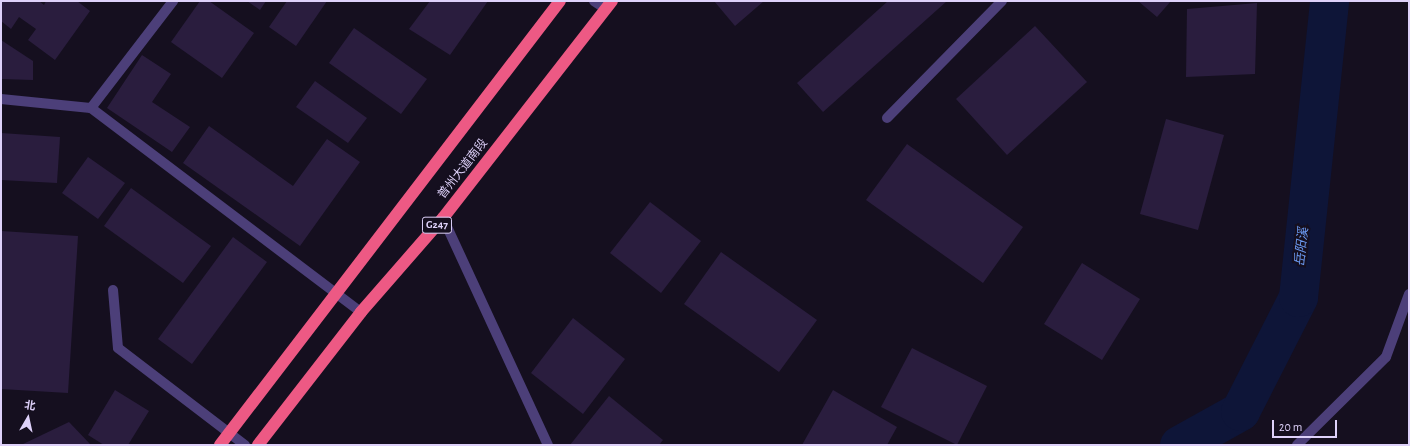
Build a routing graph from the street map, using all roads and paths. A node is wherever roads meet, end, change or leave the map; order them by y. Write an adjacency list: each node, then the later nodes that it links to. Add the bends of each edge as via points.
1 (173, 1): 7 (street)
2 (560, 1): 11 (highway, 普州大道南段)
3 (594, 1): 5 (street)
4 (1002, 1): 8 (street)
5 (609, 5): 9 (highway, 普州大道南段 / G247)
6 (1, 99): 7 (street)
7 (91, 108): 11 (street)
8 (887, 118)
9 (443, 218): 13 (highway, 普州大道南段 / G247); 18 (street)
10 (113, 290): 14 (street, via 118,348)
11 (336, 293): 13 (street); 14 (highway, 普州大道南段)
12 (1409, 294): 19 (street, via 1386,357)
13 (361, 312): 17 (highway, 普州大道南段 / G247)
14 (229, 433): 15 (highway, 普州大道南段); 16 (street)
15 (220, 445)
16 (245, 445)
17 (258, 445)
18 (548, 445)
19 (1297, 445)

